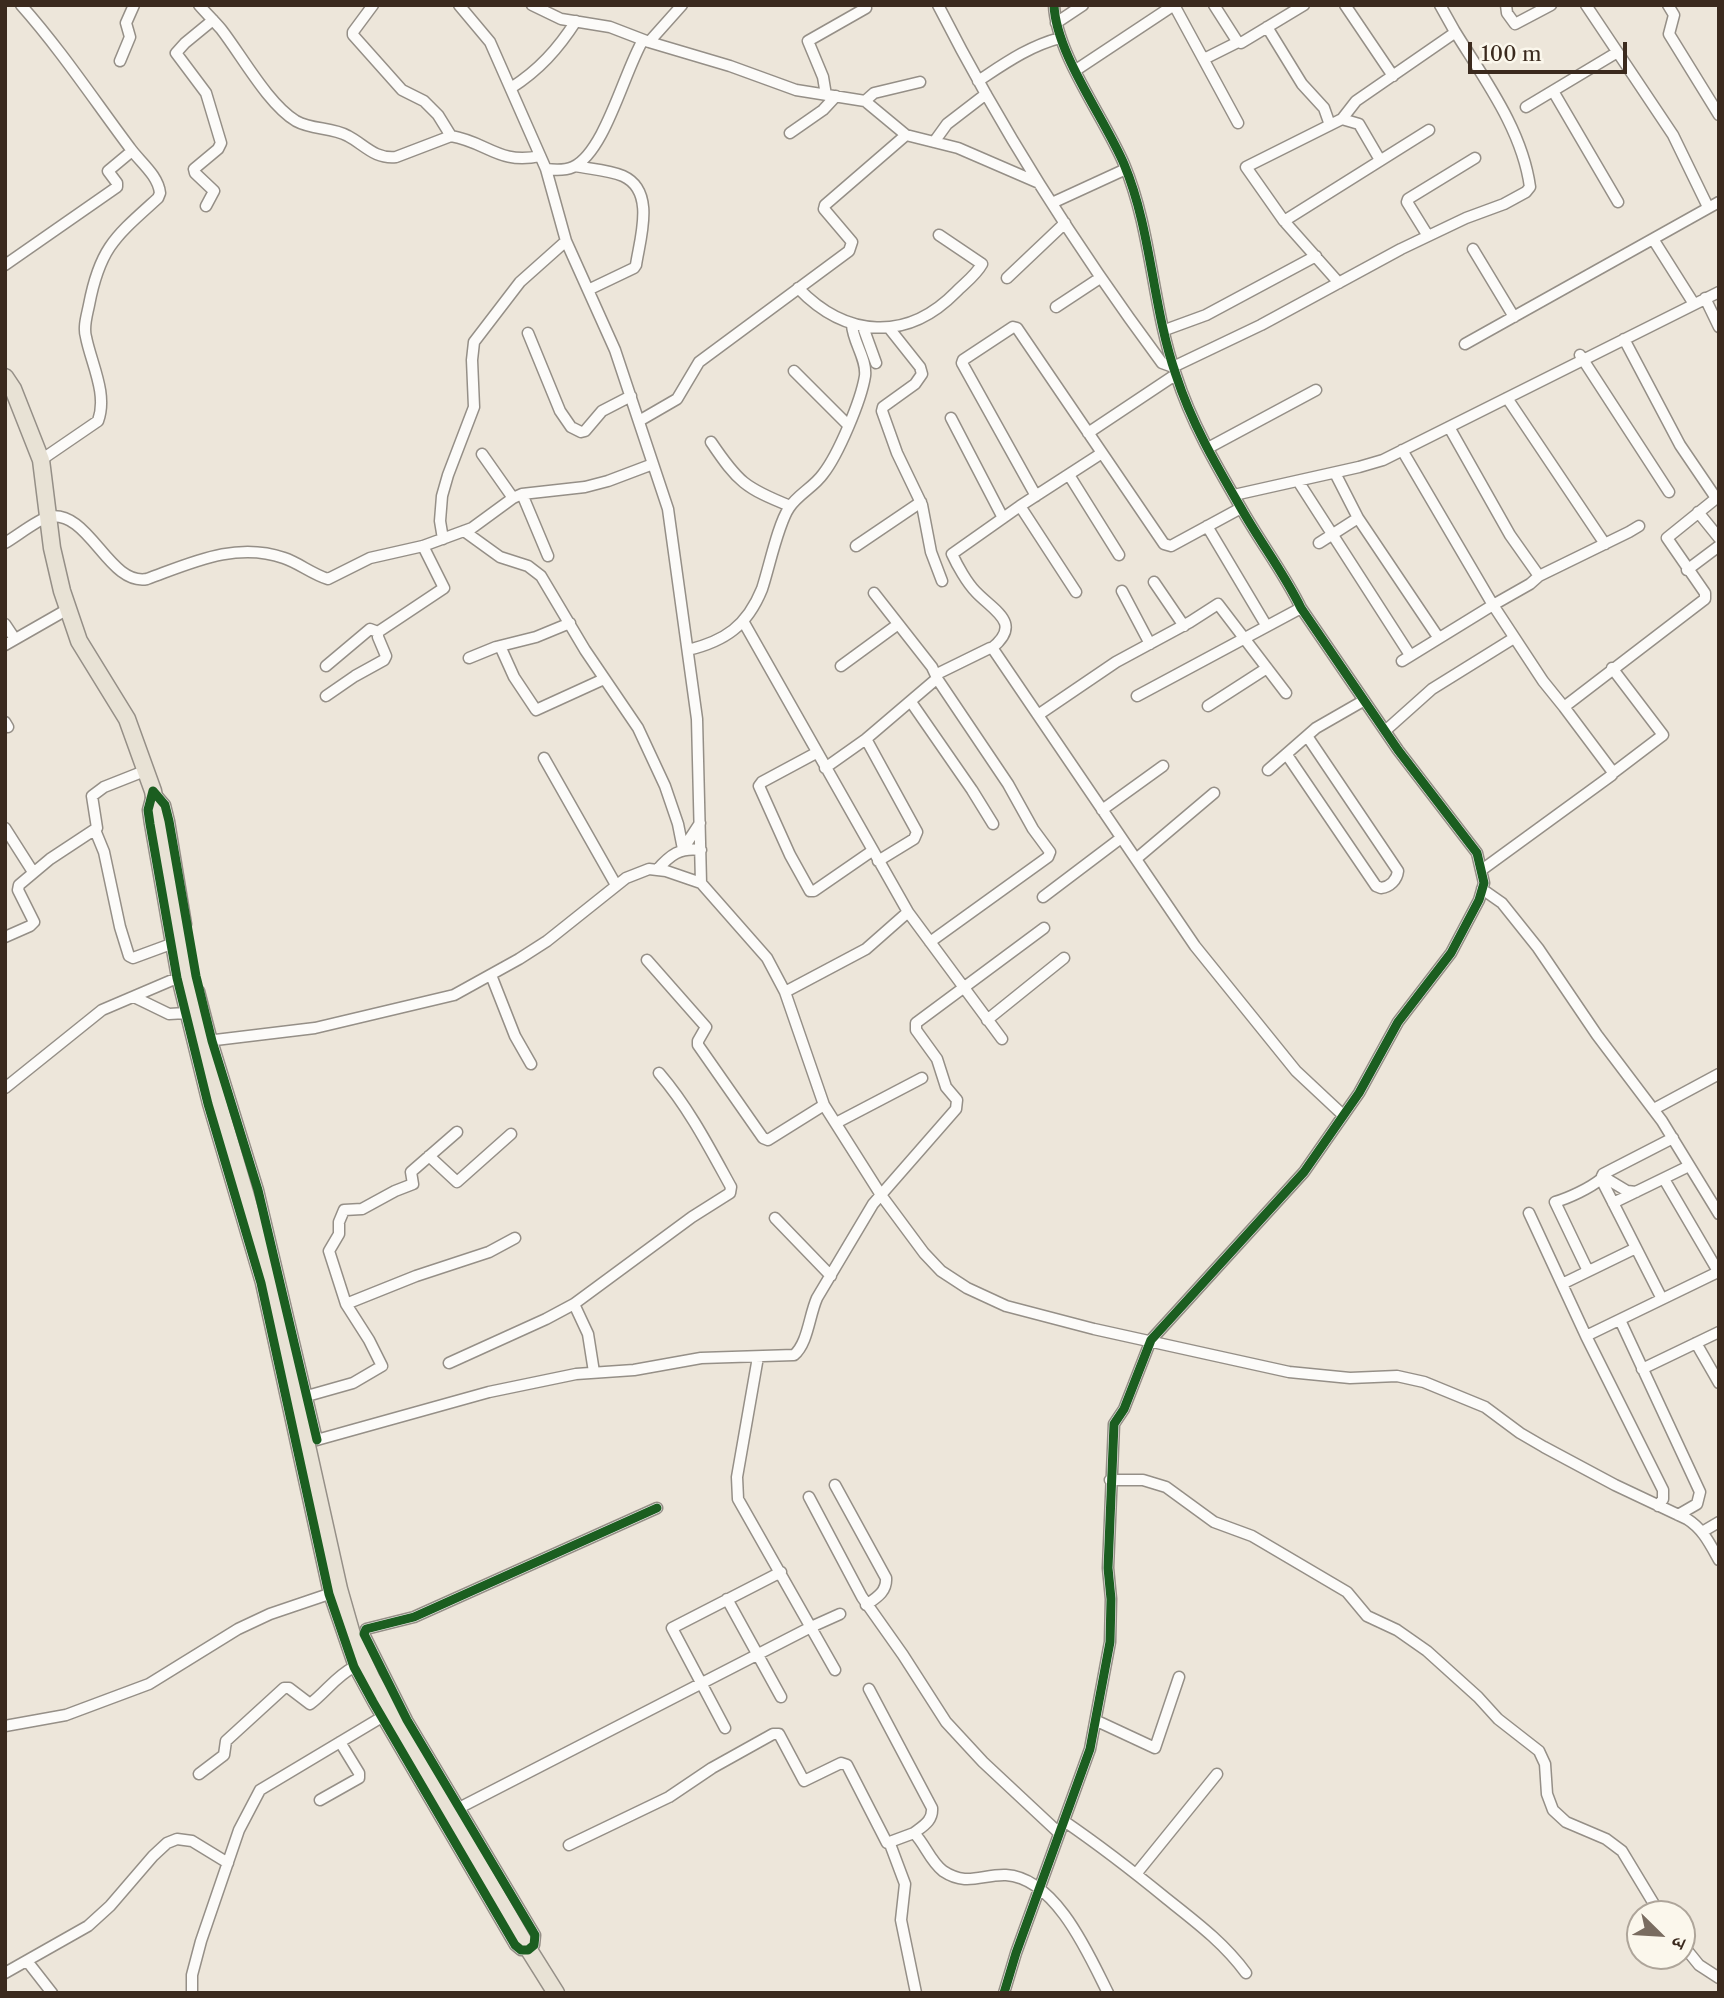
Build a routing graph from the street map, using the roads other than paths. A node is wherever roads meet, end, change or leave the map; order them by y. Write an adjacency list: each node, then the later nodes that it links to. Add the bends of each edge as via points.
1 (21, 5): 51 (street)
2 (134, 5): 31 (street, via 127,23 130,37)
3 (199, 5): 21 (street)
4 (373, 5): 49 (street, via 353,35 402,90 424,101 438,115)
5 (460, 5): 36 (street, via 490,42)
6 (532, 5): 22 (street)
7 (682, 5): 27 (street)
8 (939, 5): 34 (street)
9 (1054, 5): 23 (street)
10 (1083, 5): 23 (street)
11 (1174, 5): 30 (street); 32 (street)
12 (1214, 5): 28 (street)
13 (1304, 5): 24 (street)
14 (1345, 5): 33 (street)
15 (1440, 5): 25 (street)
16 (1506, 5): 17 (street, via 1515,24)
17 (1550, 5)
18 (1586, 5): 29 (street)
19 (1668, 5): 42 (street, via 1674,15 1670,34)
20 (866, 8): 39 (street, via 808,41)
21 (213, 20): 49 (street, via 277,104 300,123 346,134 386,158); 62 (street, via 176,53 206,93 221,143 194,169 214,191)
22 (576, 21): 27 (street, via 610,27); 36 (street, via 546,61)
23 (1056, 23): 26 (street)
24 (1267, 27): 28 (street); 45 (street, via 1301,84 1324,108)
25 (1454, 30): 33 (street); 67 (street, via 1507,117 1530,187 1504,204)
26 (1060, 38): 32 (street); 34 (street, via 1018,55)
27 (646, 41): 39 (street, via 796,90); 55 (street, via 625,76 607,124)
28 (1238, 42): 30 (street)
29 (1616, 53): 37 (street); 63 (street, via 1673,135)
30 (1204, 59): 44 (street)
31 (120, 61)
32 (1076, 70): 57 (street)
33 (1392, 76): 43 (street, via 1356,101)
34 (978, 81): 38 (street)
35 (920, 82): 40 (street, via 874,93)
36 (511, 88): 52 (street)
37 (1553, 91): 41 (street); 59 (street)
38 (986, 94): 50 (street, via 947,124); 58 (street)
39 (831, 96): 40 (street); 47 (street, via 823,110)
40 (865, 101): 48 (street)
41 (1526, 107)
42 (1719, 115)
43 (1342, 119): 45 (street); 54 (street, via 1359,124)
44 (1238, 123)
45 (1330, 125): 64 (street, via 1246,167)
46 (1429, 130): 54 (street)
47 (790, 133)
48 (906, 135): 50 (street); 76 (street, via 825,205 853,245)
49 (451, 136): 52 (street, via 508,158)
50 (934, 142): 58 (street)
51 (132, 150): 72 (street, via 108,171 117,187); 109 (street, via 155,178 160,192 108,247 94,282 85,330 98,378 100,415 94,426)
52 (540, 156): 56 (street)
53 (1475, 158): 67 (street, via 1408,199)
54 (1380, 160): 64 (street)
55 (575, 166): 56 (street); 77 (street, via 625,177 642,196 635,268)
56 (545, 169): 69 (street)
57 (1126, 170): 61 (street); 87 (street)
58 (1040, 183): 61 (street)
59 (1618, 202)
60 (1719, 202): 63 (street)
61 (1052, 203): 65 (street)
62 (206, 206)
63 (1708, 207): 68 (street)
64 (1284, 221): 71 (street)
65 (1065, 223): 73 (street); 74 (street)
66 (939, 235): 86 (street, via 981,261 980,268 924,318)
67 (1428, 236): 75 (street)
68 (1653, 239): 80 (street); 82 (street)
69 (566, 241): 77 (street); 132 (street, via 520,282 474,342 474,407 442,496)
70 (1473, 250): 82 (street)
71 (1316, 256): 75 (street); 87 (street, via 1206,315)
72 (5, 265)
73 (1007, 278)
74 (1100, 278): 81 (street); 94 (street, via 1162,363)
75 (1339, 284): 94 (street)
76 (798, 288): 83 (street); 100 (street, via 699,362 674,402)
77 (588, 290): 97 (street)
78 (1719, 292): 79 (street)
79 (1705, 299): 80 (street); 85 (street)
80 (1694, 304): 89 (street)
81 (1056, 307)
82 (1514, 317): 90 (street)
83 (852, 325): 84 (street); 101 (street, via 865,377)
84 (863, 327): 86 (street); 92 (street)
85 (1719, 327)
86 (889, 328): 119 (street, via 922,372 915,384 882,409)
87 (1165, 330): 94 (street)
88 (528, 333): 97 (street, via 571,427 585,431 601,411)
89 (1624, 339): 91 (street); 118 (street, via 1680,445)
90 (1465, 344)
91 (1582, 357): 98 (street); 114 (street)
92 (876, 363)
93 (794, 371): 101 (street)
94 (1174, 371): 103 (street); 105 (street)
95 (5, 377): 109 (main road)
96 (1316, 390): 105 (street)
97 (631, 396): 100 (street)
98 (1507, 398): 102 (street); 135 (street)
99 (951, 418): 125 (street)
100 (639, 421): 110 (street)
101 (848, 425): 120 (street, via 822,477)
102 (1449, 427): 106 (street); 142 (street)
103 (1088, 433): 107 (street); 117 (street, via 1017,328 962,362)
104 (711, 442): 120 (street, via 735,476 760,494)
105 (1208, 448): 115 (street)
106 (1402, 450): 111 (street); 148 (street)
107 (1102, 453): 112 (street); 127 (street, via 1164,544 1171,546)
108 (482, 454): 116 (street)
109 (41, 460): 124 (main road)
110 (653, 464): 116 (street, via 585,487); 166 (street, via 668,509)
111 (1335, 473): 113 (street); 126 (street)
112 (1069, 475): 117 (street); 139 (street)
113 (1298, 481): 115 (street); 130 (street)
114 (1669, 492)
115 (1234, 495): 122 (street)
116 (518, 496): 129 (street); 140 (street)
117 (1036, 496): 121 (street)
118 (1718, 497): 123 (street)
119 (921, 502): 137 (street); 143 (street)
120 (790, 506): 151 (street, via 758,600)
121 (1020, 506): 125 (street); 146 (street)
122 (1241, 508): 127 (street); 149 (street)
123 (1698, 512): 131 (street); 141 (street, via 1667,538)
124 (48, 517): 133 (street); 136 (street, via 76,523 110,561 142,580 235,552 284,557 328,579 370,558); 150 (main road)
125 (1003, 518): 165 (street, via 952,555 974,591 1004,621 1005,634)
126 (1359, 518): 130 (street); 159 (street)
127 (1207, 526): 155 (street)
128 (1639, 526): 135 (street)
129 (464, 531): 132 (street); 152 (street, via 500,558 535,569)
130 (1333, 534): 134 (street); 159 (street, via 1406,658)
131 (1719, 538)
132 (443, 539): 136 (street)
133 (5, 543)
134 (1319, 543)
135 (1605, 544): 142 (street)
136 (423, 546): 157 (street, via 444,588)
137 (856, 546)
138 (1719, 546): 141 (street)
139 (1119, 555)
140 (548, 556)
141 (1687, 570): 171 (street, via 1705,599)
142 (1539, 576): 148 (street)
143 (942, 581)
144 (1153, 582): 156 (street)
145 (1122, 591): 162 (street)
146 (1076, 592)
147 (874, 593): 154 (street)
148 (1493, 605): 159 (street); 160 (street)
149 (1301, 608): 155 (street); 177 (street)
150 (68, 609): 161 (street); 190 (main road, via 79,641 127,719)
151 (743, 621): 166 (street, via 721,640); 185 (street)
152 (570, 623): 164 (street, via 536,638); 173 (street)
153 (5, 624): 161 (street)
154 (897, 625): 169 (street); 172 (street)
155 (1266, 625): 158 (street)
156 (1184, 626): 158 (street, via 1218,604); 162 (street)
157 (378, 632): 168 (street, via 370,629); 175 (street, via 386,658)
158 (1244, 637): 170 (street); 176 (street)
159 (1438, 637)
160 (1514, 638): 180 (street); 182 (street, via 1432,689)
161 (15, 639): 163 (street)
162 (1150, 644): 181 (street)
163 (5, 645)
164 (500, 646): 167 (street); 173 (street, via 536,710)
165 (992, 648): 172 (street); 181 (street)
166 (688, 650): 196 (street, via 697,719)
167 (470, 658)
168 (326, 666)
169 (841, 666)
170 (1267, 668): 174 (street); 179 (street)
171 (1612, 668): 180 (street); 192 (street, via 1663,735)
172 (938, 677): 178 (street); 216 (street, via 1050,854)
173 (604, 679): 201 (street, via 653,757)
174 (1286, 693)
175 (326, 696)
176 (1137, 696)
177 (1363, 701): 182 (street); 183 (street)
178 (911, 702): 184 (street); 197 (street)
179 (1208, 706)
180 (1564, 707): 192 (street)
181 (1038, 715): 195 (street)
182 (1385, 731): 206 (street, via 1478,853)
183 (1307, 736): 186 (street); 186 (street, via 1398,871 1390,885 1376,886)
184 (866, 739): 189 (street); 205 (street, via 917,832 914,839)
185 (816, 753): 189 (street); 203 (street, via 759,786 810,891)
186 (1287, 755): 191 (street)
187 (544, 758): 210 (street)
188 (1163, 765): 195 (street)
189 (825, 768): 203 (street)
190 (147, 770): 193 (main road); 199 (street, via 92,796)
191 (1268, 771)
192 (1613, 773): 206 (street)
193 (153, 791): 217 (street, via 148,810); 229 (street, via 165,805 169,821); 314 (main road, bridge, via 207,1064 268,1271 354,1638 372,1679)
194 (1214, 793): 204 (street)
195 (1102, 810): 200 (street)
196 (700, 823): 201 (street); 202 (street)
197 (993, 824)
198 (5, 828): 208 (street)
199 (95, 830): 208 (street); 217 (street, via 129,956)
200 (1121, 838): 204 (street); 212 (street)
201 (683, 849): 202 (street); 207 (street)
202 (701, 850): 209 (street)
203 (872, 851): 205 (street)
204 (1136, 859): 237 (street, via 1195,946 1284,1058)
205 (878, 861): 213 (street)
206 (1483, 869): 211 (street)
207 (657, 870): 209 (street); 210 (street, via 649,869)
208 (33, 872): 215 (street, via 18,890 34,922)
209 (701, 883): 223 (street, via 766,958)
210 (615, 885): 220 (street, via 547,941)
211 (1482, 889): 236 (street, via 1514,917); 237 (street, via 1451,953 1398,1022)
212 (1043, 897)
213 (908, 912): 216 (street); 223 (street, via 866,949)
214 (1044, 928): 222 (street)
215 (5, 937)
216 (930, 942): 222 (street)
217 (171, 944): 221 (street)
218 (1064, 958): 226 (street)
219 (647, 960): 235 (street, via 706,1027 698,1045 763,1138 768,1140)
220 (491, 975): 229 (street, via 438,999 315,1028); 230 (street, via 515,1037)
221 (177, 978): 224 (street); 225 (street)
222 (964, 988): 226 (street); 247 (street, via 915,1026 937,1059 946,1087 957,1100 956,1109)
223 (785, 992): 235 (street)
224 (134, 997): 225 (street, via 169,1014); 234 (street, via 102,1010)
225 (186, 1013): 228 (street)
226 (986, 1020): 227 (street)
227 (1002, 1039)
228 (192, 1040): 229 (street); 273 (street, via 261,1283)
229 (212, 1041): 271 (street, via 258,1190)
230 (531, 1064)
231 (659, 1073): 260 (street, via 700,1130 731,1191)
232 (1719, 1074): 236 (street)
233 (922, 1078): 238 (street)
234 (5, 1087)
235 (824, 1105): 238 (street)
236 (1654, 1109): 241 (street)
237 (1343, 1115): 264 (street, via 1304,1172)
238 (836, 1123): 247 (street)
239 (457, 1132): 242 (street)
240 (511, 1134): 242 (street, via 457,1182)
241 (1673, 1138): 243 (street); 244 (street)
242 (429, 1156): 259 (street, via 410,1173 413,1184 362,1209 344,1210 340,1234 329,1251)
243 (1689, 1166): 245 (street); 250 (street)
244 (1602, 1178): 246 (street); 248 (street); 254 (street, via 1591,1188 1555,1202)
245 (1664, 1179): 246 (street); 255 (street)
246 (1636, 1192): 248 (street)
247 (881, 1195): 256 (street); 264 (street, via 924,1253 967,1288 1006,1306)
248 (1613, 1203): 253 (street)
249 (1529, 1213): 257 (street)
250 (1719, 1214)
251 (775, 1218): 256 (street)
252 (514, 1238): 259 (street, via 489,1252)
253 (1636, 1248): 254 (street); 258 (street)
254 (1588, 1271): 257 (street)
255 (1718, 1273): 258 (street)
256 (831, 1276): 266 (street, via 811,1312 798,1352 790,1357)
257 (1562, 1284): 263 (street)
258 (1662, 1299): 261 (street)
259 (346, 1304): 271 (street, via 382,1366 342,1388)
260 (574, 1304): 267 (street); 269 (street, via 589,1335)
261 (1620, 1320): 263 (street); 268 (street)
262 (1719, 1332): 265 (street)
263 (1586, 1336): 277 (street, via 1663,1490)
264 (1151, 1340): 274 (street, via 1114,1424); 277 (street, via 1289,1372 1397,1376 1424,1382 1485,1407 1544,1447)
265 (1696, 1343): 268 (street); 270 (street)
266 (758, 1357): 269 (street, via 701,1358); 283 (street, via 737,1490)
267 (449, 1363)
268 (1642, 1369): 279 (street, via 1700,1492 1696,1504)
269 (594, 1372): 272 (street, via 489,1392)
270 (1719, 1382)
271 (307, 1396): 272 (street)
272 (317, 1440): 273 (street)
273 (298, 1444): 284 (street)
274 (1110, 1480): 297 (street, via 1110,1642); 313 (street, via 1143,1480 1166,1487 1214,1522 1252,1536 1347,1592 1367,1616 1427,1651 1539,1751 1553,1810 1566,1822 1622,1851)
275 (835, 1485): 286 (street, via 886,1578 881,1594)
276 (809, 1497): 286 (street)
277 (1658, 1506): 279 (street)
278 (657, 1508): 304 (street, via 415,1617 366,1629 364,1637 407,1720)
279 (1678, 1516): 281 (street)
280 (1719, 1522): 281 (street)
281 (1702, 1532): 282 (street)
282 (1719, 1560)
283 (781, 1573): 285 (street); 288 (street)
284 (330, 1594): 290 (street); 298 (street, via 238,1629 149,1684 66,1715)
285 (727, 1600): 289 (street); 293 (street, via 672,1628)
286 (866, 1605): 307 (street, via 946,1722)
287 (840, 1614): 288 (street)
288 (811, 1627): 289 (street); 291 (street)
289 (759, 1654): 293 (street); 295 (street)
290 (354, 1667): 296 (street); 301 (street, via 310,1704 284,1688 226,1741 224,1755)
291 (835, 1670)
292 (1180, 1677): 297 (street, via 1155,1748)
293 (700, 1684): 299 (street); 304 (street)
294 (869, 1689): 306 (street, via 932,1808 928,1823)
295 (781, 1697)
296 (382, 1717): 300 (street); 314 (street, via 517,1949)
297 (1097, 1721): 305 (street)
298 (5, 1726)
299 (725, 1728)
300 (340, 1742): 303 (street, via 359,1778); 310 (street, via 260,1790)
301 (199, 1774)
302 (1217, 1774): 311 (street)
303 (320, 1800)
304 (459, 1808): 314 (street, via 535,1935 536,1942)
305 (1064, 1821): 307 (street); 311 (street)
306 (914, 1833): 308 (street); 312 (street, via 936,1865 949,1874 973,1880 1006,1875)
307 (1059, 1833): 312 (street)
308 (890, 1844): 309 (street, via 847,1765 841,1763 804,1781 776,1734 669,1797); 323 (street, via 905,1884 901,1920)
309 (569, 1845)
310 (228, 1863): 315 (street, via 192,1841 167,1843 88,1926); 321 (street, via 201,1941)
311 (1136, 1874): 318 (street, via 1228,1950)
312 (1039, 1889): 324 (street); 325 (street, via 1068,1921)
313 (1652, 1900)
314 (526, 1946): 322 (main road)
315 (27, 1961): 317 (street); 320 (street)
316 (1696, 1961): 319 (street)
317 (5, 1973)
318 (1245, 1973)
319 (1719, 1978)
320 (52, 1993)
321 (192, 1993)
322 (556, 1993)
323 (916, 1993)
324 (1004, 1993)
325 (1108, 1993)

